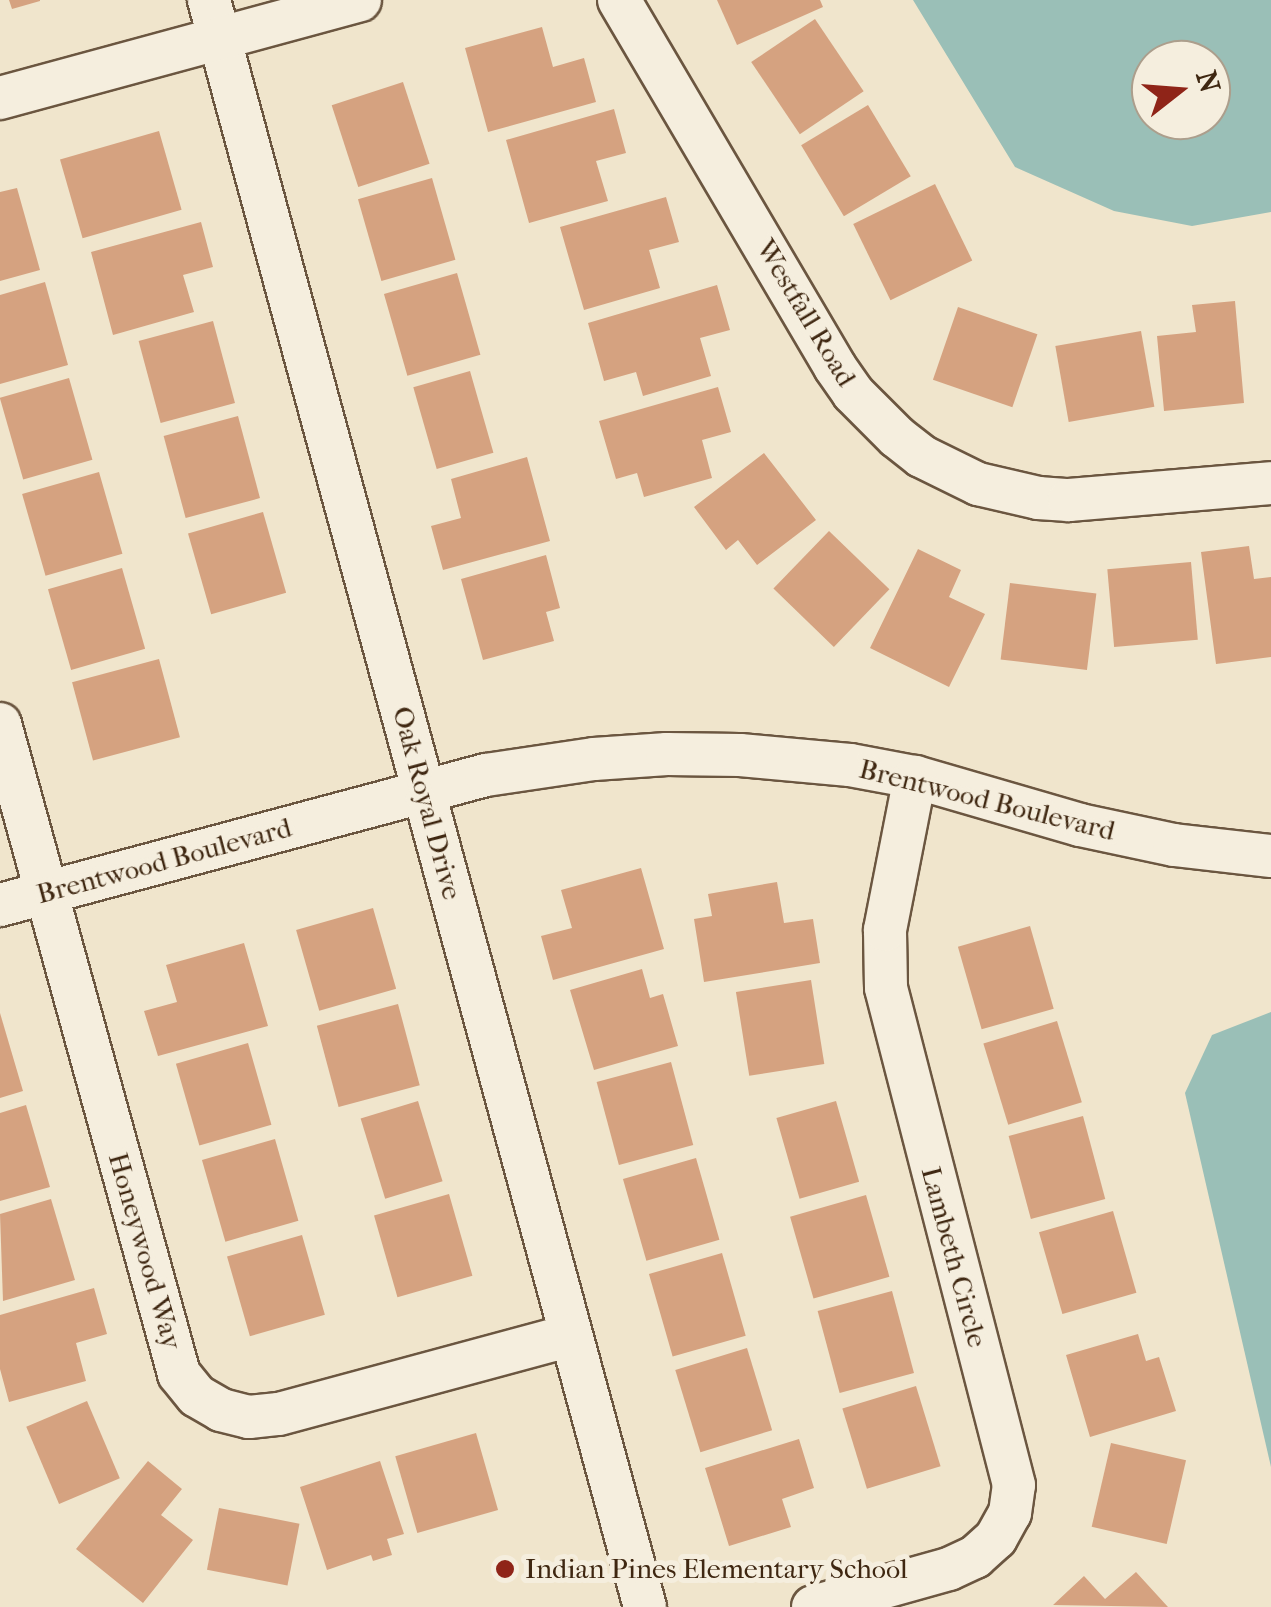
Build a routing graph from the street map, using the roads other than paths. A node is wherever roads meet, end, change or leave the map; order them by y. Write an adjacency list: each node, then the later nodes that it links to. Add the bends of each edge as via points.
1 (360, 0): 3 (street)
2 (619, 0): 5 (street, Westfall Road, via 836,367 896,437 978,484 1038,498)
3 (214, 19): 4 (street); 8 (street, Oak Royal Drive)
4 (0, 98)
5 (1271, 484)
6 (0, 724): 10 (street, Honeywood Way)
7 (914, 776): 8 (street, Brentwood Boulevard, via 740,754 667,754 594,759); 9 (street, Brentwood Boulevard, via 1080,825 1174,846); 14 (street, Lambeth Circle, via 885,930 886,988 1014,1484 1010,1513 975,1557)
8 (424, 790): 10 (street, Brentwood Boulevard); 12 (street, Oak Royal Drive)
9 (1271, 856)
10 (45, 893): 11 (street, Brentwood Boulevard); 12 (street, Honeywood Way, via 179,1374 197,1396 250,1417 279,1414)
11 (0, 905)
12 (571, 1335): 13 (street, Oak Royal Drive)
13 (645, 1607)
14 (812, 1607)

